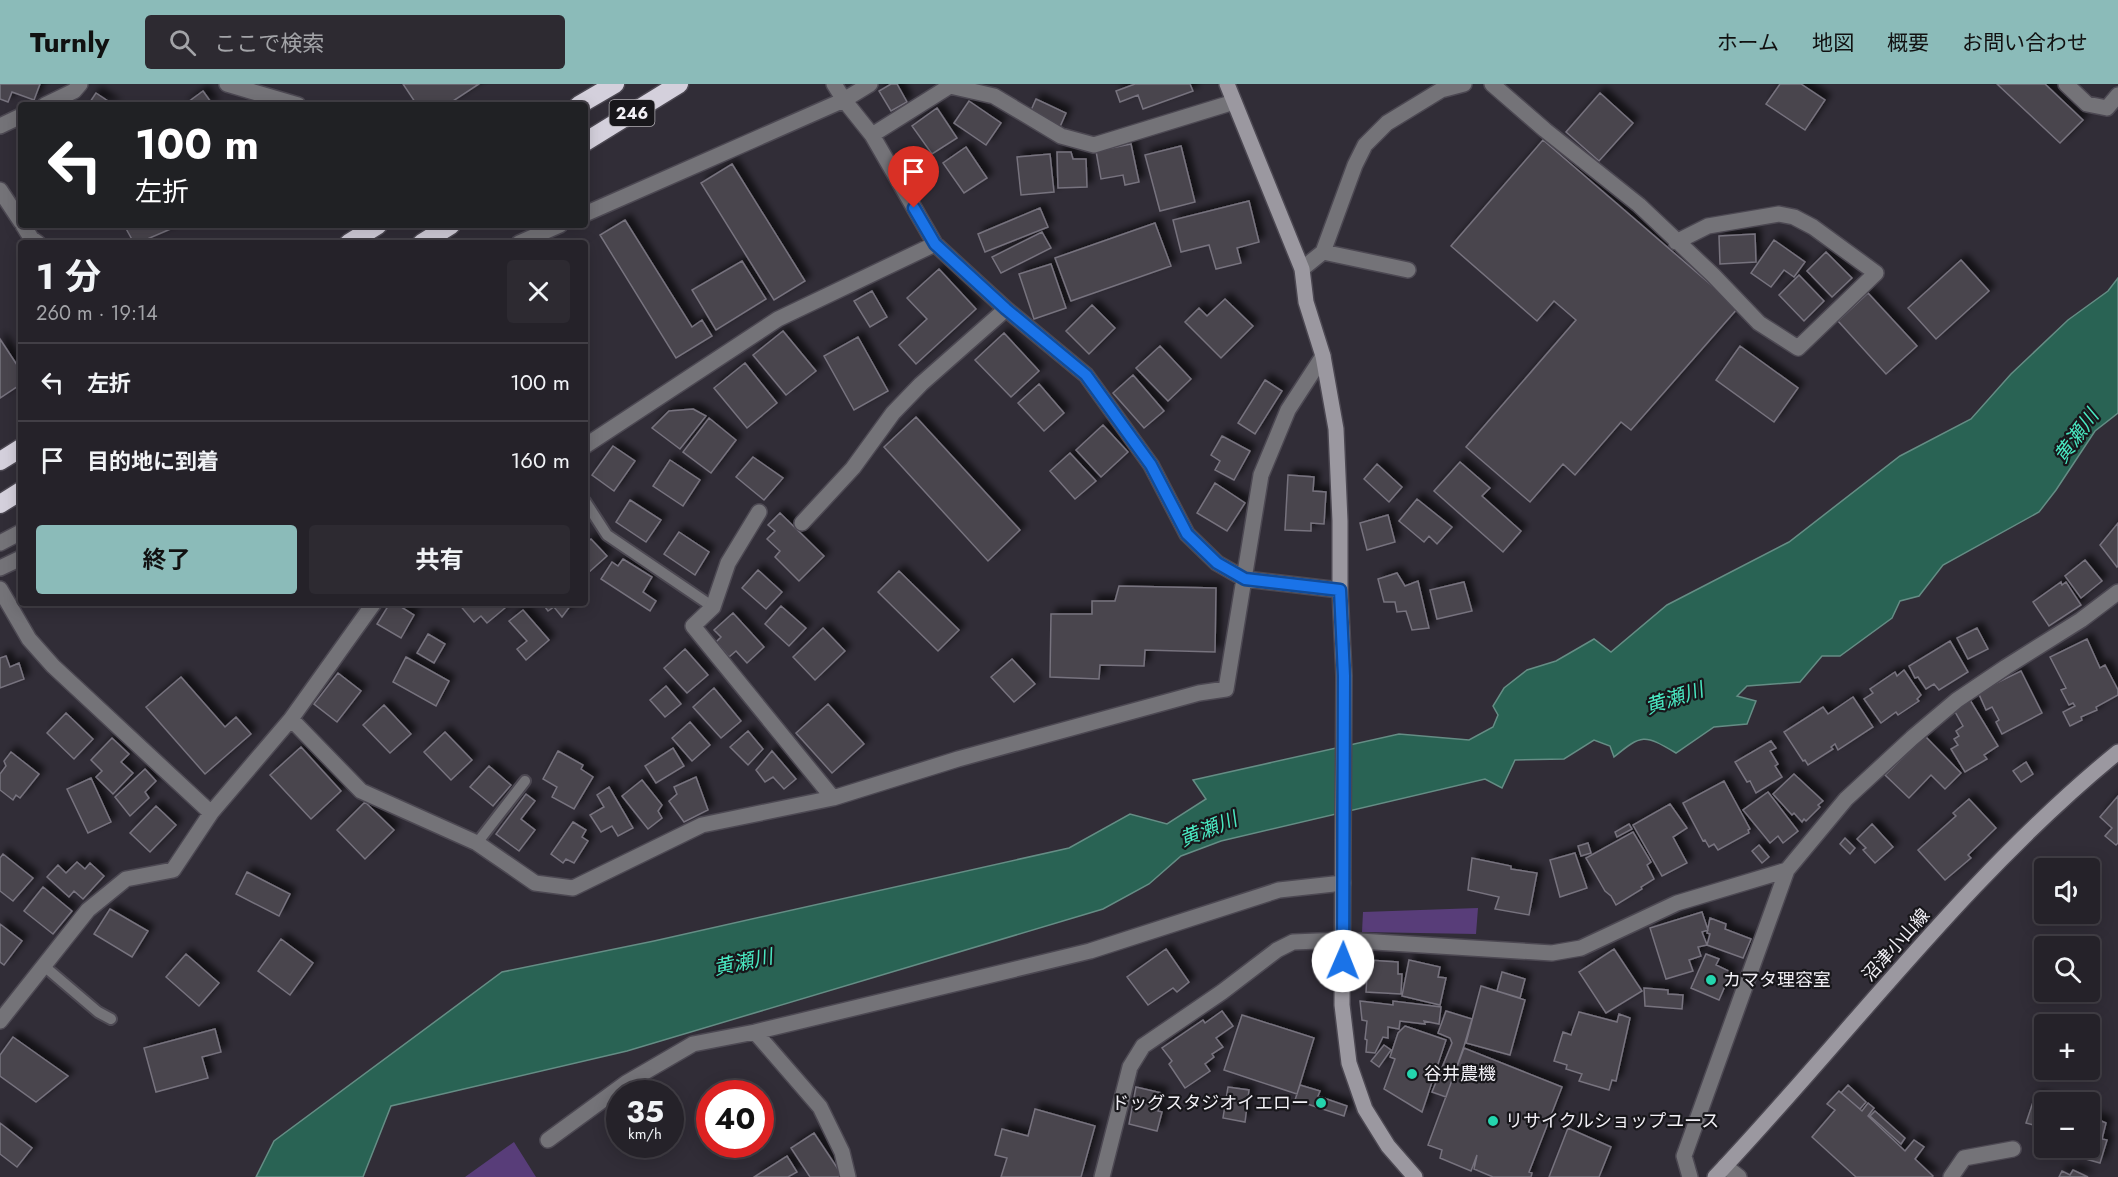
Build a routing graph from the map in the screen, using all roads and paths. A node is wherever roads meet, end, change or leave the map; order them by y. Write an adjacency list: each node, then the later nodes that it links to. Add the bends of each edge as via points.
1 (80, 84): 14 (street)
2 (227, 84): 15 (street)
3 (615, 84): 16 (highway, 246)
4 (679, 84): 21 (highway, 246)
5 (834, 84): 13 (street)
6 (870, 84): 13 (street)
7 (1227, 84): 17 (street)
8 (1464, 84): 11 (street)
9 (1492, 84): 33 (street)
10 (2066, 84): 12 (street, via 2087,104 2107,108)
11 (1440, 87): 35 (street, via 1387,123 1365,145)
12 (2118, 96)
13 (844, 99): 20 (street); 23 (street)
14 (51, 102)
15 (288, 102)
16 (584, 102)
17 (1234, 102): 20 (street, via 1094,145 1061,136 994,96 950,86); 36 (street)
18 (18, 117): 19 (street)
19 (0, 126)
20 (872, 135): 34 (street)
21 (588, 140)
22 (0, 190): 24 (street)
23 (588, 213)
24 (18, 218)
25 (25, 228): 29 (street)
26 (373, 228): 30 (highway)
27 (446, 228): 31 (highway)
28 (553, 228): 32 (street)
29 (34, 240)
30 (354, 240)
31 (427, 240)
32 (526, 240)
33 (1677, 242): 33 (street, via 1759,323 1798,348 1876,273 1813,227 1779,214 1708,226)
34 (935, 244): 38 (street); 40 (street, via 778,319)
35 (1323, 252): 36 (street); 37 (street)
36 (1302, 268): 39 (street, via 1306,302)
37 (1408, 270)
38 (1006, 309): 47 (street, via 893,413 853,468); 52 (street, via 1086,375 1151,465 1187,534 1217,563)
39 (1323, 356): 52 (street, via 1288,410 1261,476); 54 (street, via 1336,429)
40 (588, 444)
41 (18, 450): 42 (highway)
42 (0, 461)
43 (18, 493): 44 (highway)
44 (0, 504)
45 (588, 505): 57 (lane, via 608,535)
46 (759, 512): 57 (street, via 728,563)
47 (802, 523)
48 (18, 534): 49 (street)
49 (0, 543)
50 (18, 559): 51 (street)
51 (0, 568)
52 (1245, 579): 54 (street); 61 (street, via 1226,689 958,759)
53 (0, 589): 62 (street, via 29,639 53,666)
54 (1340, 590): 65 (street, via 1344,676)
55 (2118, 592): 64 (street, via 1957,700 1846,799)
56 (372, 606): 58 (street)
57 (713, 607): 61 (street, via 693,626)
58 (291, 718): 62 (street); 63 (street, via 362,791)
59 (2118, 752): 73 (street, 沼津小山線, via 1988,871)
60 (525, 781): 63 (lane)
61 (833, 798): 63 (street, via 702,825 573,888 535,883)
62 (211, 813): 67 (street, via 173,870 126,879 88,910)
63 (477, 843)
64 (1787, 870): 66 (street, via 1677,903 1581,948 1552,952); 77 (street, via 1684,1156)
65 (1342, 877): 66 (street); 70 (street, via 1279,890 1090,951)
66 (1343, 940): 75 (street, via 1293,942 1276,950 1143,1046 1130,1067); 76 (street, via 1342,1005 1349,1062 1365,1109 1388,1146)
67 (44, 966): 68 (lane); 69 (street)
68 (111, 1019)
69 (0, 1021)
70 (755, 1032): 71 (street, via 693,1044 626,1083); 74 (street, via 820,1107 842,1152)
71 (548, 1140)
72 (2013, 1149): 79 (street, via 1964,1158)
73 (1720, 1172): 78 (street)
74 (848, 1177)
75 (1102, 1177)
76 (1415, 1177)
77 (1690, 1177)
78 (1739, 1177)
79 (1950, 1177)

